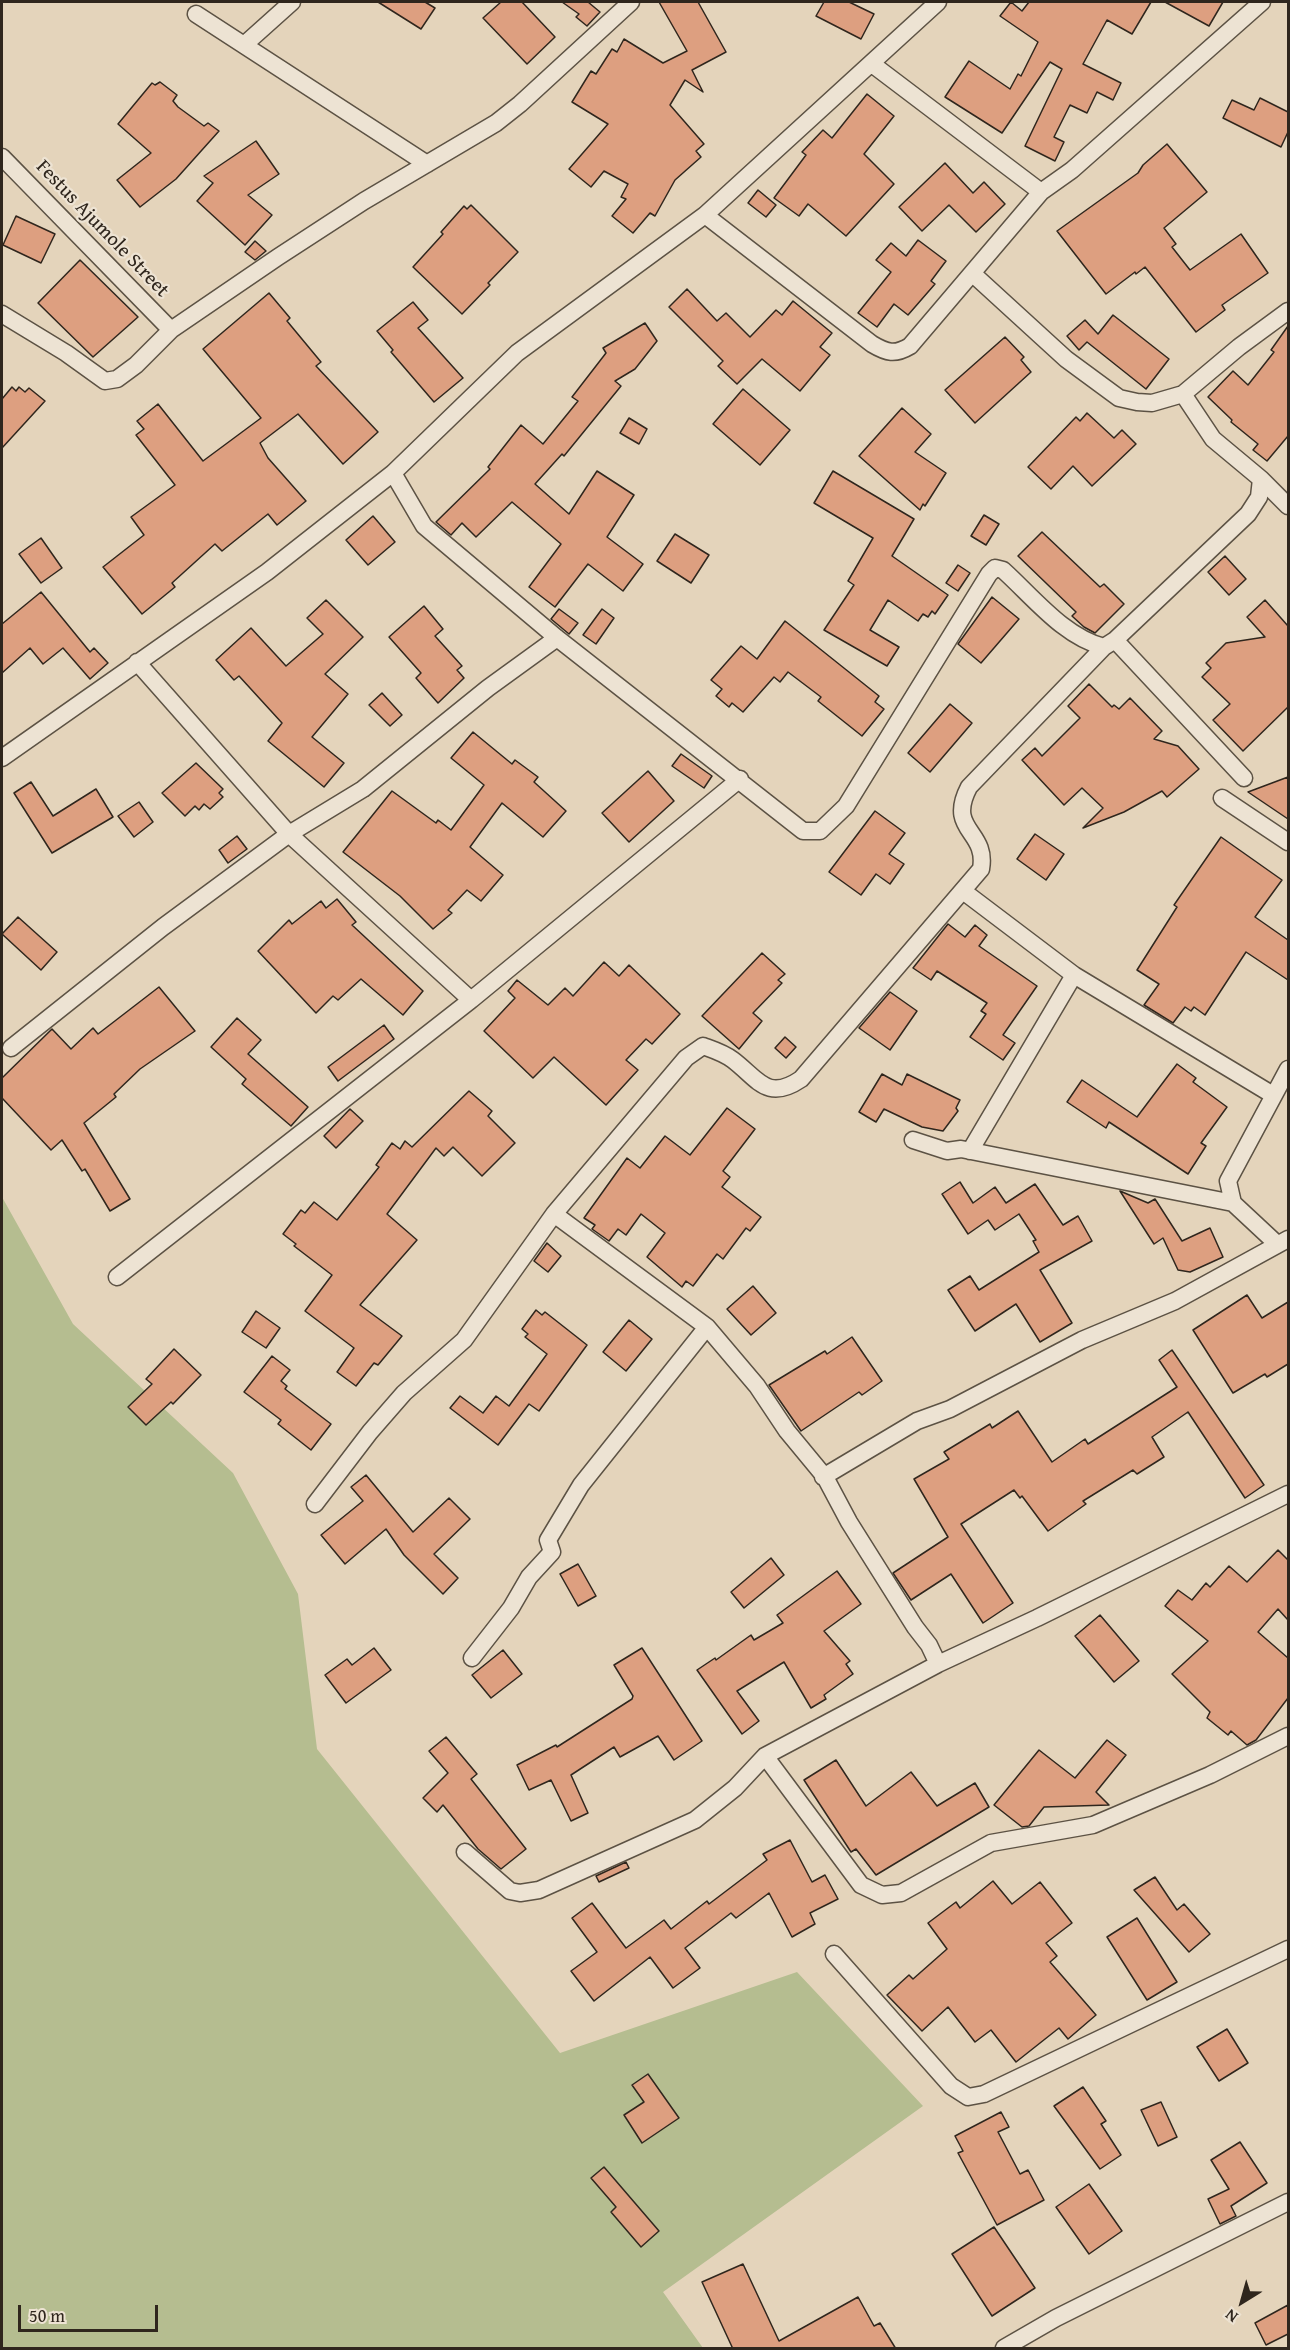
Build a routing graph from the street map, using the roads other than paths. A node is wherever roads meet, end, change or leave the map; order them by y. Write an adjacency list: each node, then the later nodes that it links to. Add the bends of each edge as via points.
1 (292, 2): 6 (street)
2 (631, 2): 9 (street, via 520,104)
3 (938, 2): 7 (street)
4 (1263, 2): 10 (street, via 1072,170)
5 (196, 14): 6 (street)
6 (244, 45): 9 (street)
7 (872, 64): 10 (street); 11 (street)
8 (2, 157): 15 (street, Festus Ajumole Street)
9 (427, 164): 15 (street, via 278,257)
10 (1041, 192): 12 (street)
11 (705, 215): 12 (street, via 887,353 910,346); 17 (street, via 517,353)
12 (973, 274): 16 (street, via 1066,359 1119,399 1152,403)
13 (1288, 311): 16 (street)
14 (2, 314): 15 (street, via 105,381 117,379 136,365)
15 (171, 330)
16 (1183, 394): 18 (street, via 1213,439)
17 (393, 473): 20 (street, via 424,526); 22 (street, via 267,572)
18 (1261, 479): 19 (street); 21 (street, via 1259,497 1248,514)
19 (1288, 506)
20 (557, 638): 25 (street); 27 (street, via 363,789)
21 (1110, 643): 24 (street); 25 (street, via 1087,642 1003,570 995,568 836,819 820,831 803,831); 29 (street, via 969,787 962,800 961,815 983,858 981,869)
22 (137, 662): 23 (street); 27 (street)
23 (2, 758)
24 (1244, 778)
25 (740, 779): 31 (street)
26 (1222, 798): 28 (street)
27 (289, 834): 31 (street); 32 (street)
28 (1288, 842)
29 (963, 891): 30 (street); 38 (street, via 801,1078 786,1089 772,1088 754,1081 734,1061 703,1046 686,1058)
30 (1074, 975): 34 (street); 36 (street)
31 (471, 1000): 40 (street)
32 (11, 1048)
33 (1288, 1069): 34 (street)
34 (1280, 1089): 37 (street, via 1228,1180)
35 (913, 1140): 36 (street, via 947,1151)
36 (970, 1150): 37 (street)
37 (1233, 1203): 39 (street)
38 (554, 1214): 41 (street); 44 (street, via 464,1340 404,1393)
39 (1283, 1242): 42 (street, via 1175,1301 1103,1330 937,1416 917,1421)
40 (117, 1276)
41 (707, 1327): 42 (street, via 757,1386); 45 (street, via 581,1485 548,1540 552,1552)
42 (824, 1477): 46 (street)
43 (1288, 1494): 46 (street)
44 (315, 1504)
45 (472, 1658)
46 (938, 1664): 48 (street)
47 (1288, 1736): 48 (street, via 1210,1775 1092,1825 991,1843 892,1895 872,1893 861,1886)
48 (765, 1756): 49 (street, via 735,1788 695,1820 539,1890 510,1891)
49 (465, 1852)
50 (1288, 1949): 51 (street, via 984,2094 968,2097 951,2086)
51 (834, 1954)
52 (1288, 2202): 53 (street, via 1056,2318)
53 (1004, 2349)

